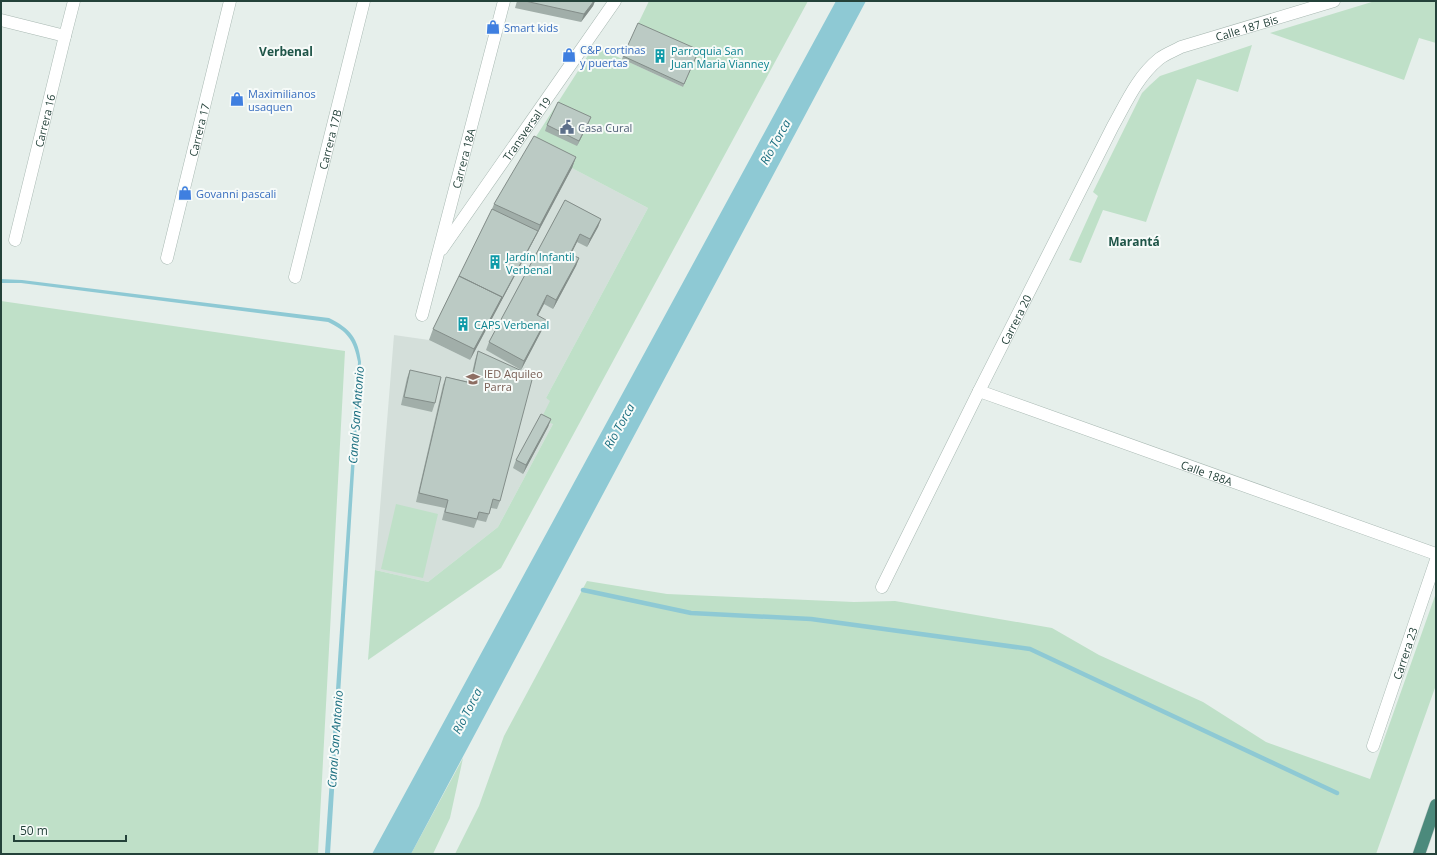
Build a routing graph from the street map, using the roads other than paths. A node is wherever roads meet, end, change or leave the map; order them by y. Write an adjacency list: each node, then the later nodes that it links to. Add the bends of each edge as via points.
1 (74, 1): 8 (street, Carrera 16)
2 (230, 1): 12 (street, Carrera 17)
3 (364, 1): 13 (street, Carrera 17B)
4 (504, 1): 11 (street, Carrera 18A)
5 (615, 1): 11 (street, Transversal 19)
6 (1334, 1): 9 (street, Calle 187 Bis, via 1181,47)
7 (1, 20): 8 (street)
8 (65, 36): 10 (street, Carrera 16)
9 (1160, 58): 15 (street, Carrera 20, via 1146,71 1113,126)
10 (15, 240)
11 (437, 256): 14 (street, Carrera 18A)
12 (167, 258)
13 (296, 277)
14 (422, 315)
15 (979, 391): 16 (street, Calle 188A); 18 (street, Carrera 20)
16 (1436, 554)
17 (1436, 560): 19 (street, Carrera 23)
18 (882, 587)
19 (1373, 746)
20 (1436, 805): 21 (highway)
21 (1419, 854)

